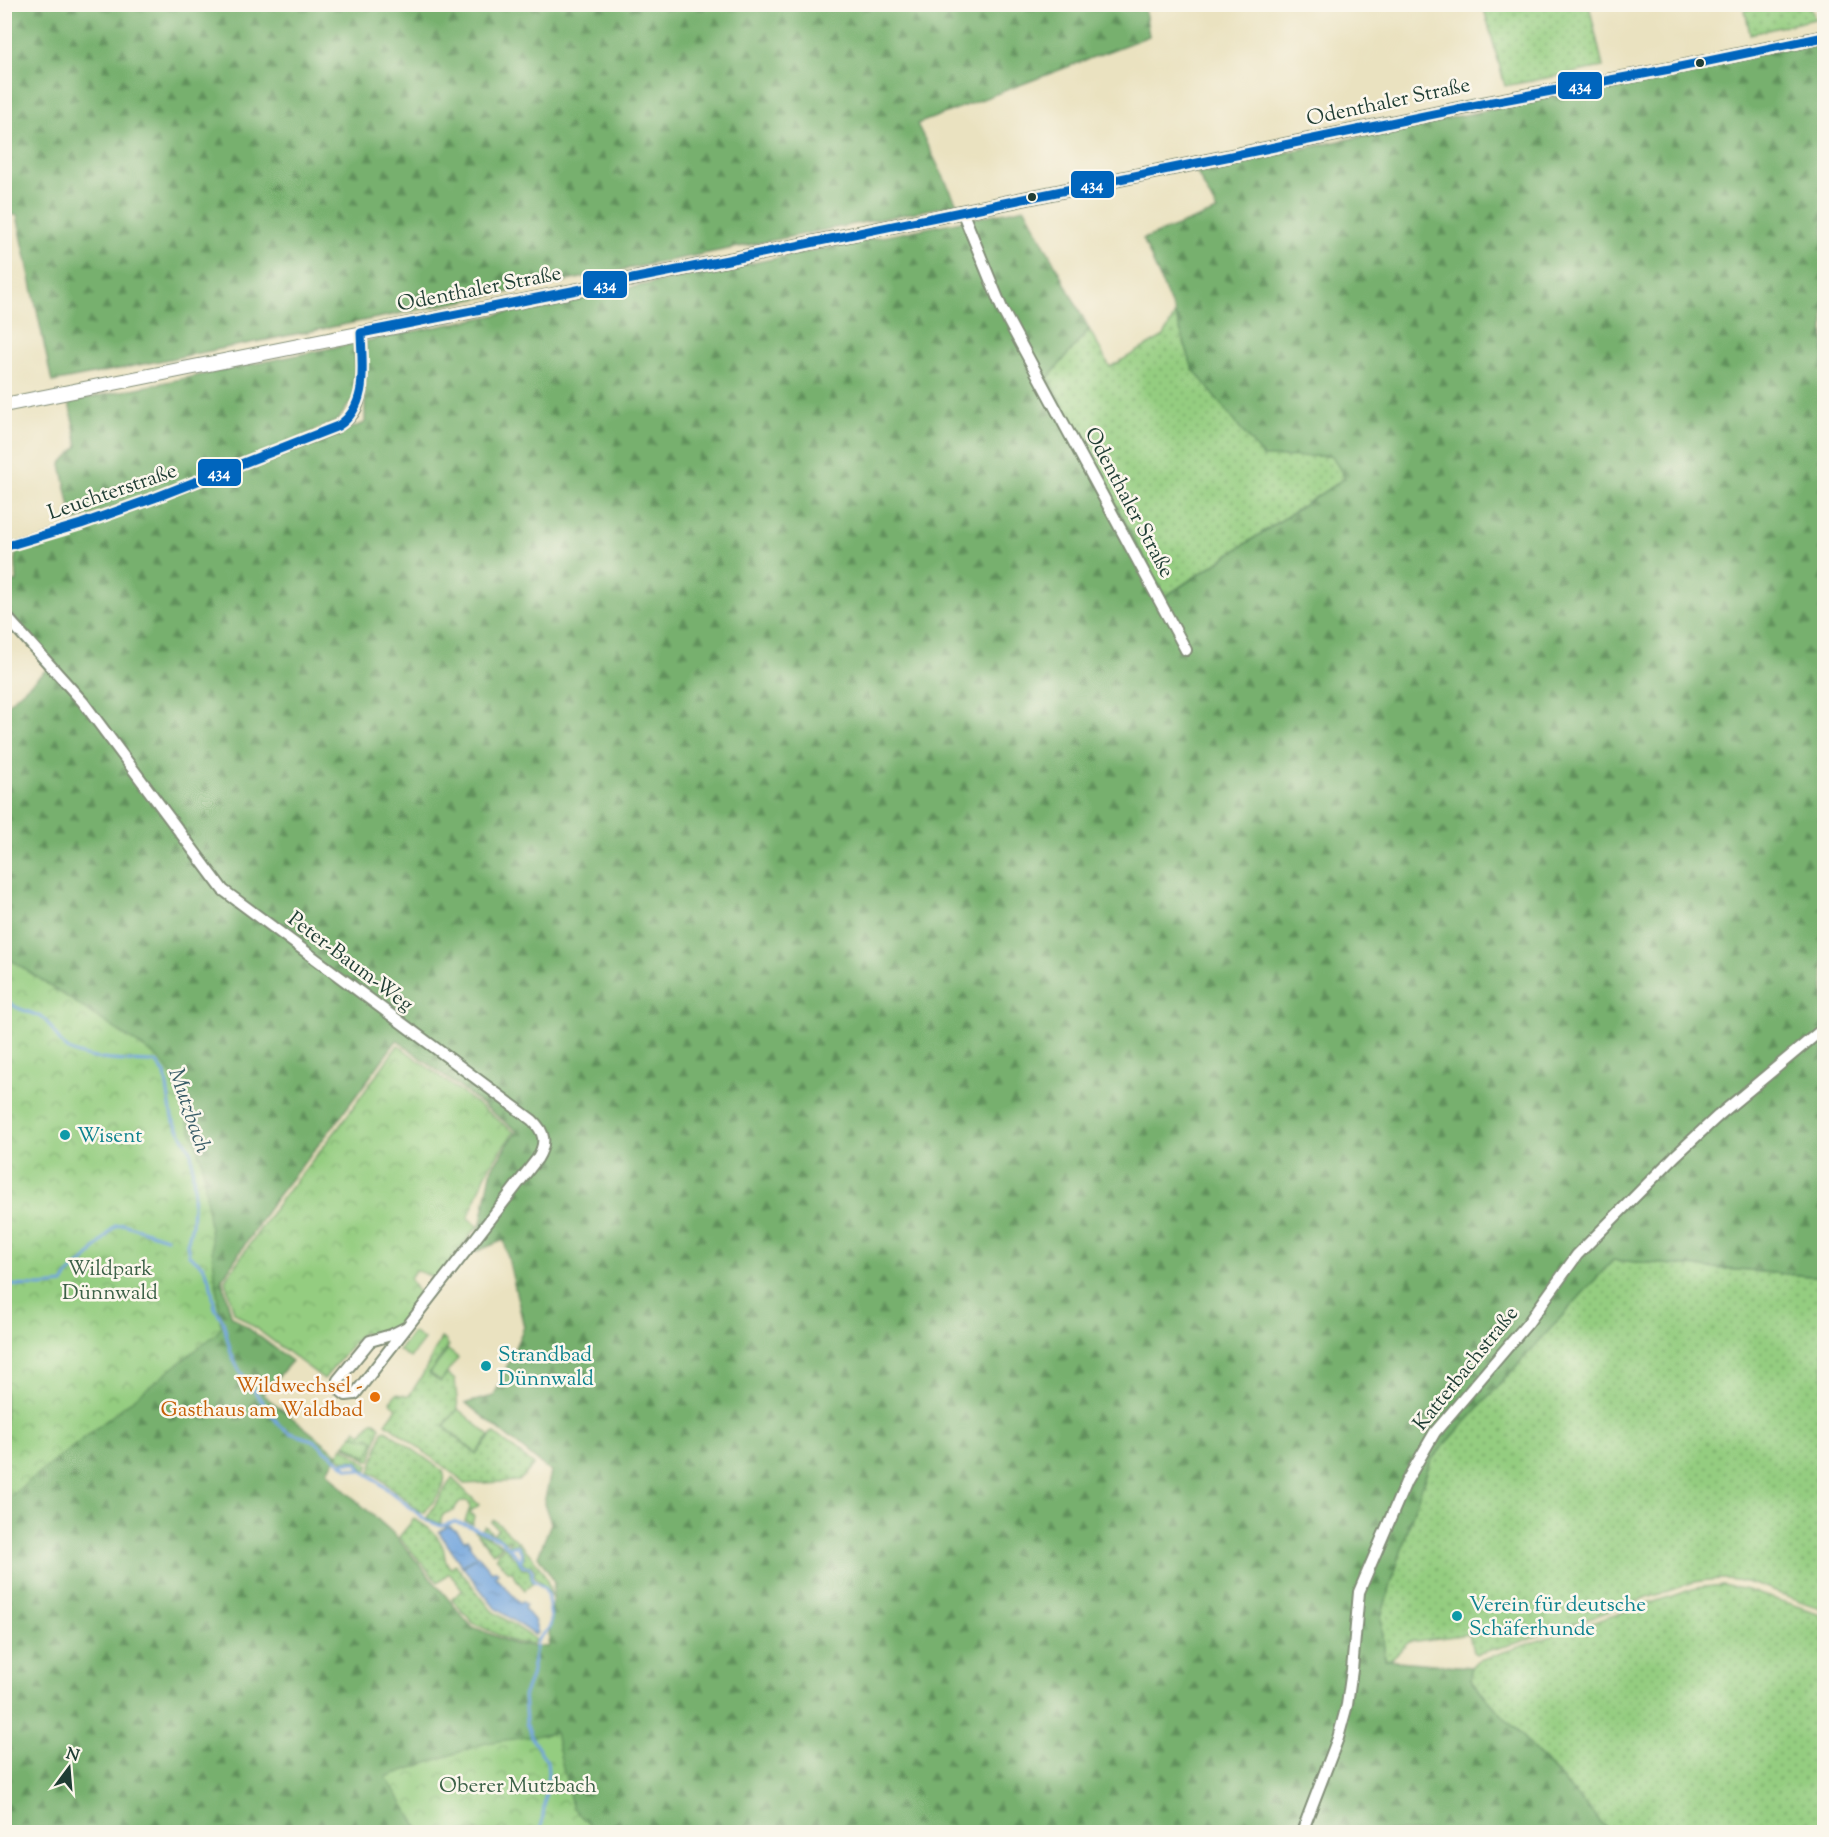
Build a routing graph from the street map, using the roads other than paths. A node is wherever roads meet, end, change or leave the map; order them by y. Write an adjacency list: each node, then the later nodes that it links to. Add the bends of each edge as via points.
1 (1824, 37): 2 (main road, Odenthaler Straße)
2 (962, 212): 3 (main road, Odenthaler Straße); 7 (street, Odenthaler Straße, via 1003,311)
3 (361, 333): 4 (main road, Odenthaler Straße); 5 (street, Leuchterstraße, via 359,400 347,421 143,502)
4 (4, 405)
5 (4, 547)
6 (4, 614): 9 (street, Peter-Baum-Weg, via 83,702 223,890 542,1131 544,1142 537,1159)
7 (1186, 650)
8 (1824, 1028): 10 (street, Katterbachstraße, via 1710,1124 1577,1255 1528,1323 1422,1451 1359,1592 1347,1704)
9 (407, 1327): 9 (street, Peter-Baum-Weg, via 370,1341 338,1380 341,1391 355,1394)
10 (1302, 1833)

